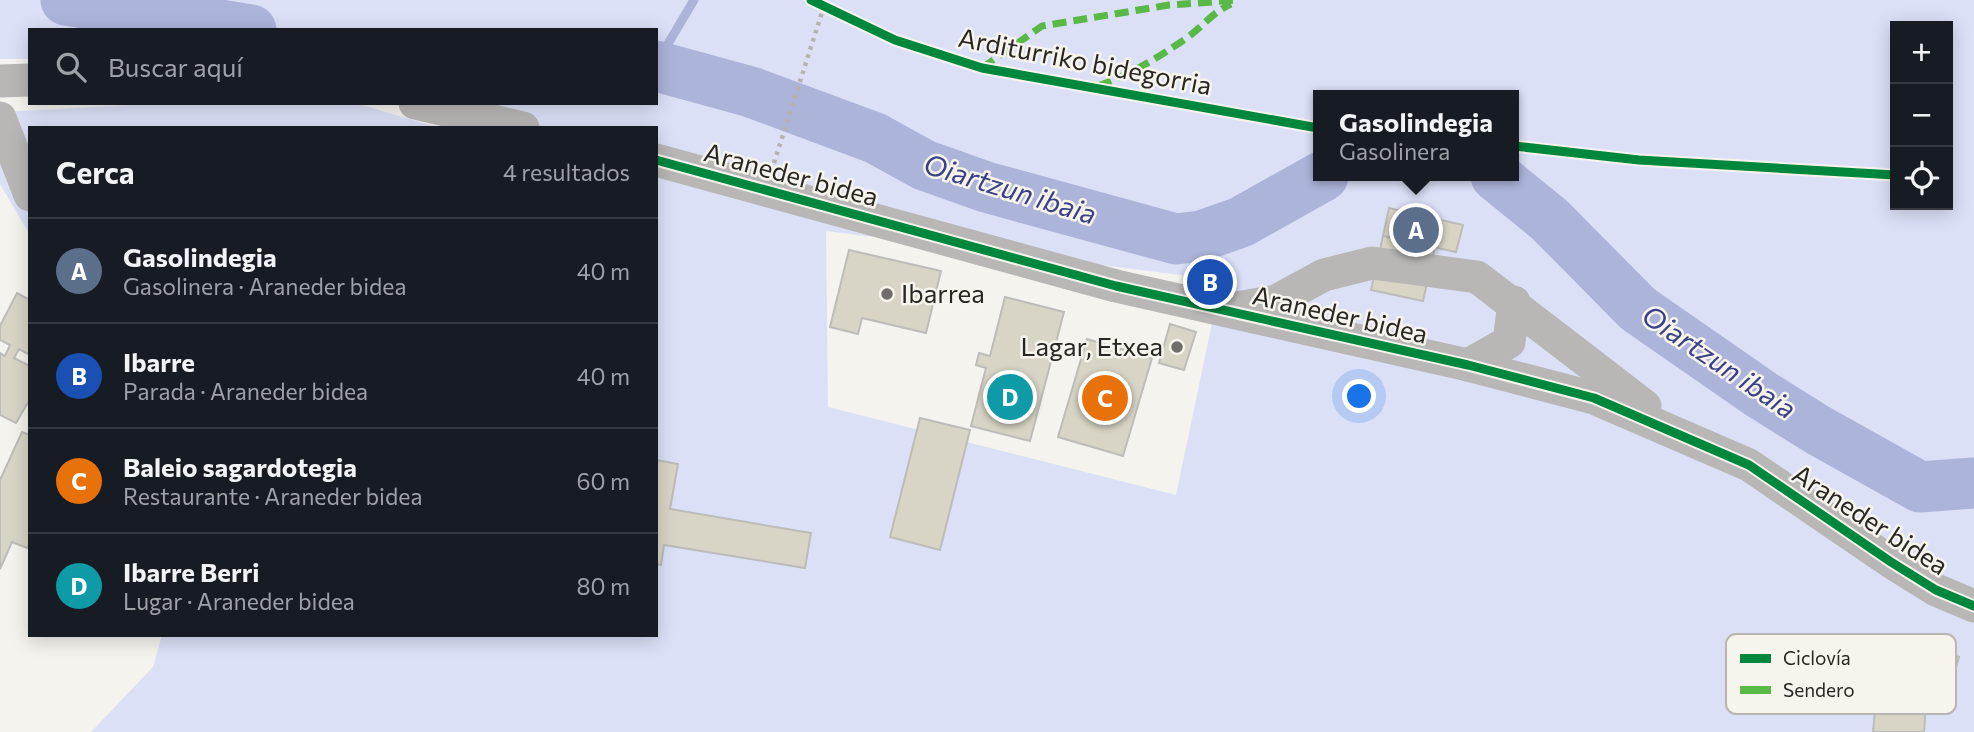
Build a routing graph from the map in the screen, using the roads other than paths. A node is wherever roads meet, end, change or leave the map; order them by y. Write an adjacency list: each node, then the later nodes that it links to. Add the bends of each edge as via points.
1 (28, 80): 2 (street)
2 (0, 81)
3 (424, 105): 5 (street)
4 (0, 118): 7 (street)
5 (514, 126)
6 (658, 161): 10 (street, Araneder bidea)
7 (28, 190)
8 (1324, 275): 9 (street, via 1372,264 1478,277); 10 (street, via 1276,300); 11 (street, via 1314,312)
9 (1514, 303): 12 (street, via 1509,342); 13 (street)
10 (1224, 310): 11 (street, Araneder bidea)
11 (1298, 327): 12 (street, Araneder bidea)
12 (1468, 365): 13 (street, Araneder bidea, via 1594,398)
13 (1677, 431): 14 (street, Araneder bidea, via 1749,465 1891,562)
14 (1974, 606)

